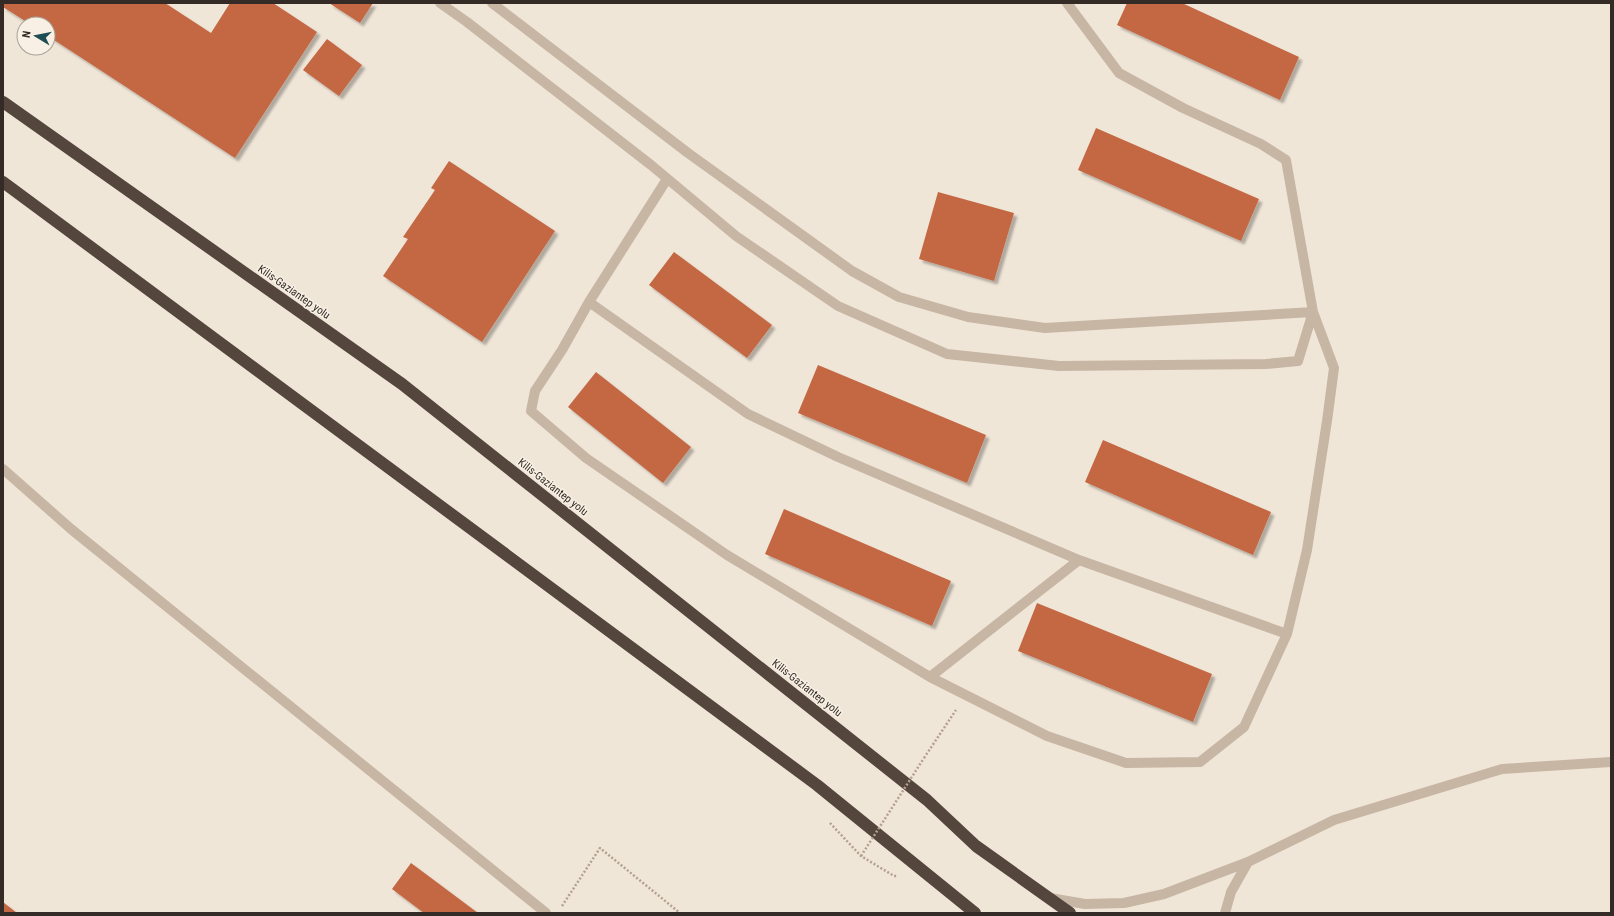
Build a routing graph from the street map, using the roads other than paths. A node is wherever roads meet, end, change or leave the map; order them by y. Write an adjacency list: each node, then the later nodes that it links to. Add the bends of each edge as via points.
1 (440, 3): 5 (street)
2 (492, 3): 8 (street, via 688,154 852,271 899,297 968,317 1045,328)
3 (1067, 3): 8 (street, via 1119,73 1183,108 1261,144 1286,160)
4 (3, 102): 15 (highway, Kilis-Gaziantep yolu, via 402,384 921,795 976,846)
5 (667, 179): 7 (street); 8 (street, via 736,236 838,306 947,354 1059,366 1266,364 1298,361)
6 (3, 182): 17 (highway, via 817,785)
7 (589, 302): 10 (street, via 748,414 838,457); 12 (street, via 535,391 531,411 586,458 727,555)
8 (1313, 312): 11 (street, via 1334,368 1307,550)
9 (3, 469): 16 (street, via 77,534)
10 (1079, 560): 11 (street); 12 (street)
11 (1287, 634): 12 (street, via 1244,727 1200,762 1126,763 1047,736)
12 (930, 677)
13 (1611, 762): 14 (street, via 1502,769 1334,820)
14 (1248, 862): 15 (street, via 1164,894 1124,903 1085,904); 19 (street, via 1231,892)
15 (1050, 898): 18 (highway, Kilis-Gaziantep yolu)
16 (546, 913)
17 (974, 913)
18 (1070, 913)
19 (1225, 913)

